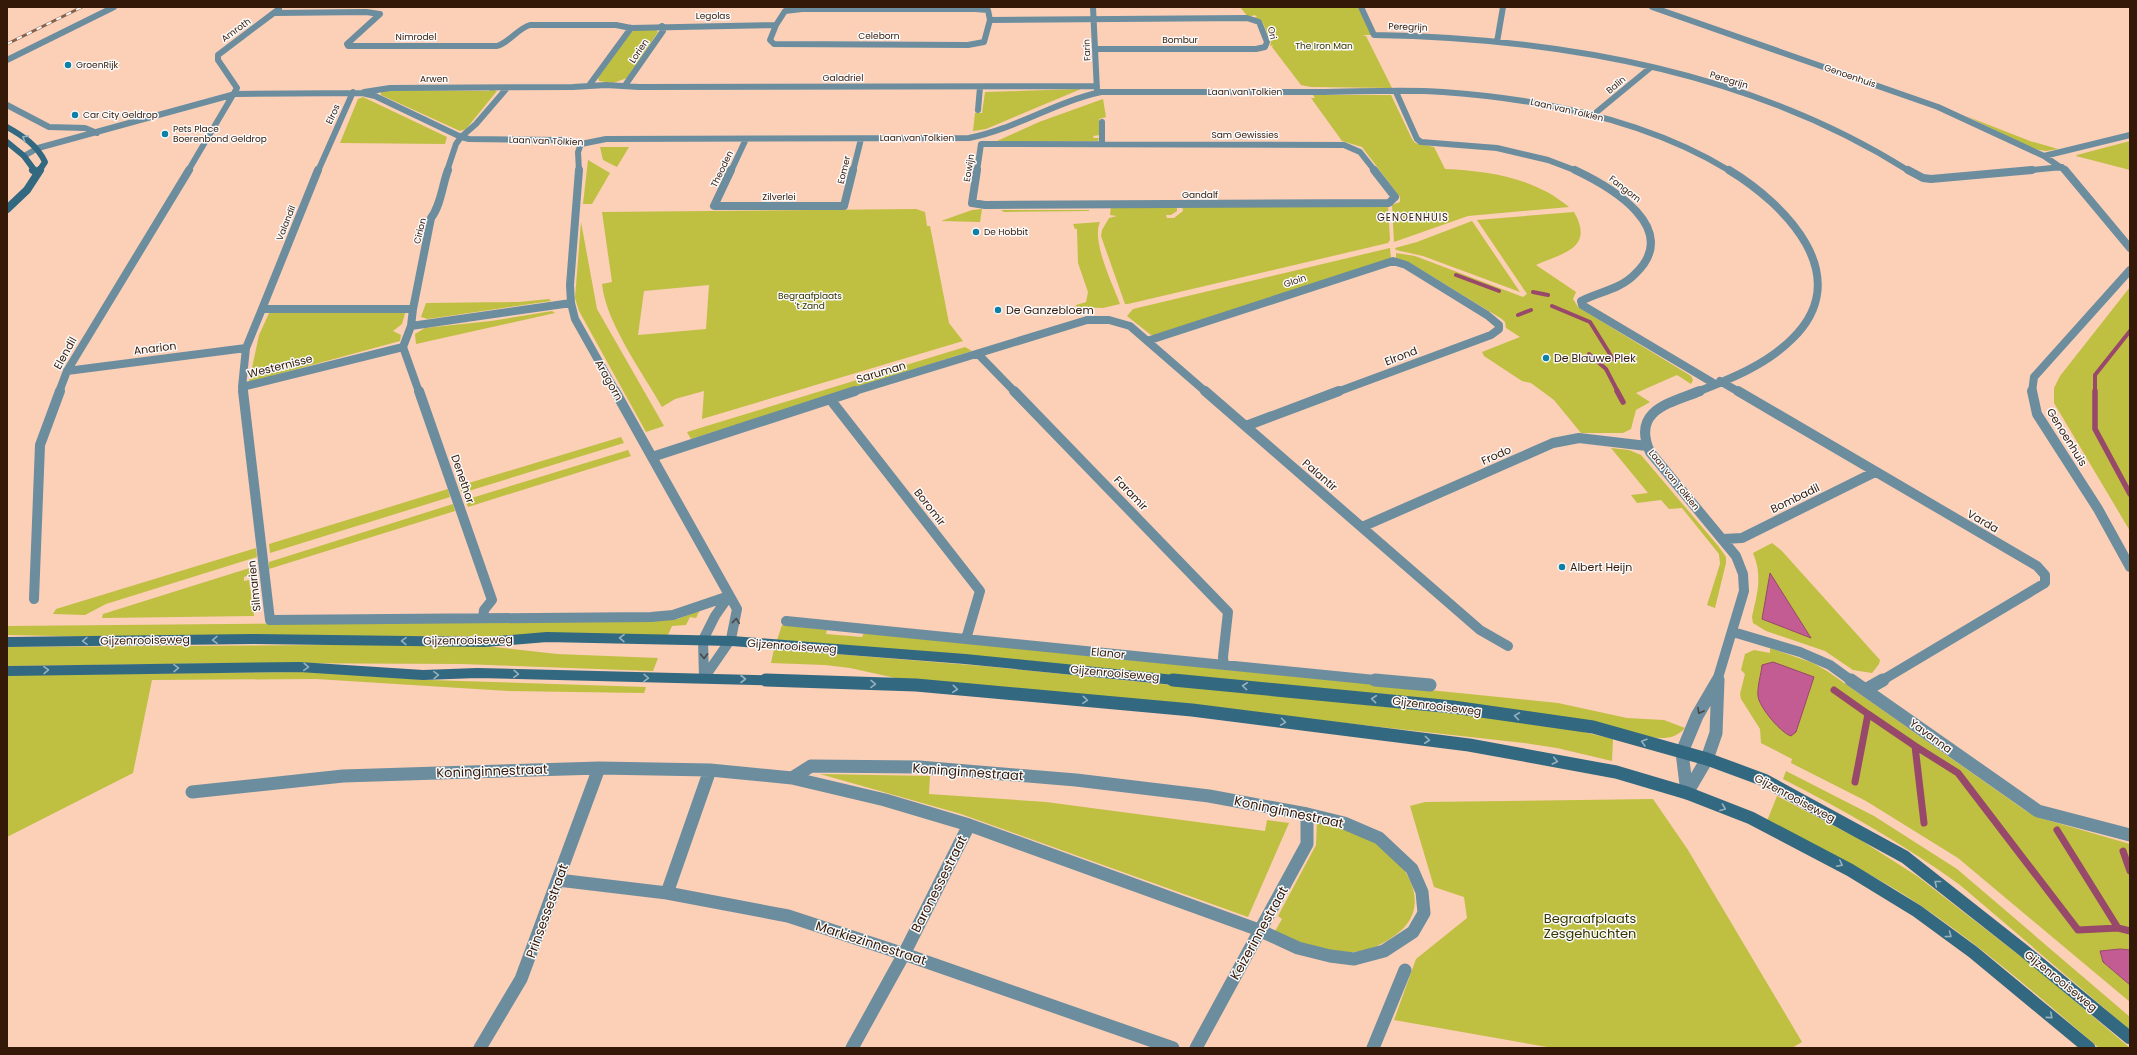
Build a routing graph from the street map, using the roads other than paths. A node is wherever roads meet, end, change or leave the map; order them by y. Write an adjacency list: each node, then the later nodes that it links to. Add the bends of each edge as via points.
1 (114, 7): 19 (street)
2 (282, 7): 10 (street, Amroth)
3 (782, 7): 9 (street)
4 (1093, 7): 11 (street, Farin)
5 (1361, 7): 16 (street, Peregrijn, via 1374,35 1433,36)
6 (1503, 7): 16 (street)
7 (1652, 7): 49 (street, Genoenhuis, via 1938,107)
8 (990, 8): 9 (street); 12 (street)
9 (787, 10): 13 (street)
10 (275, 13): 15 (street, Nimrodel, via 379,13 380,15 347,44 348,46 497,46 507,43 522,27 530,25 621,25); 30 (street, Amroth, via 218,55 218,60 237,88)
11 (1094, 19): 12 (street); 17 (street, Ori, via 1251,19 1261,24 1267,42); 18 (street, Farin)
12 (990, 20): 13 (street, Celeborn, via 984,42 968,45 777,45 770,42)
13 (776, 25): 14 (street, Legolas)
14 (662, 26): 15 (street, Legolas); 22 (street, Lorien, via 663,31)
15 (630, 28): 21 (street, Lorien)
16 (1497, 42): 20 (street, Peregrijn, via 1590,55)
17 (1265, 47): 18 (street, Bombur)
18 (1096, 49): 23 (street, Farin)
19 (7, 60)
20 (1650, 68): 33 (street, Balin); 50 (street, Peregrijn, via 1730,89 1800,114 1860,142 1923,178)
21 (590, 84): 22 (street, Galadriel); 25 (street, Arwen, via 573,87)
22 (626, 84): 24 (street, Galadriel, via 639,87)
23 (1097, 86): 24 (street, Galadriel); 29 (street, Farin)
24 (980, 87): 32 (street)
25 (507, 88): 28 (street, Arwen, via 390,88); 38 (street, via 476,124)
26 (353, 92): 28 (street, Laan van Tolkien); 30 (street, Laan van Tolkien); 43 (street, Elros)
27 (1396, 92): 29 (street, Laan van Tolkien); 33 (street, Laan van Tolkien, via 1442,92 1497,97); 70 (street, Fangorn, via 1416,139 1421,142 1483,146 1542,159 1596,180 1632,206 1643,219 1650,235 1651,248 1644,264 1625,282 1581,301 1582,305)
28 (362, 93): 38 (street, Laan van Tolkien, via 375,96)
29 (1097, 93): 39 (street, Laan van Tolkien, via 989,135)
30 (235, 94): 36 (street, Laan van Tolkien); 69 (street, Elendil)
31 (7, 105): 36 (street, via 49,127 85,128)
32 (978, 110)
33 (1593, 115): 70 (street, Laan van Tolkien, via 1674,142 1726,168 1766,195 1791,220 1809,246 1818,281 1817,294 1808,319 1796,335 1766,359)
34 (1102, 122): 46 (street)
35 (7, 127): 47 (main road, one-way to 35)
36 (97, 134): 47 (street, Laan van Tolkien)
37 (2130, 135): 49 (street)
38 (461, 137): 44 (street, Laan van Tolkien, via 564,140); 62 (street, Cirion, via 451,158 440,193 438,209 431,218)
39 (976, 137): 40 (street, Laan van Tolkien); 45 (street, Eowijn)
40 (861, 138): 41 (street, Laan van Tolkien); 55 (street, Eomer)
41 (746, 139): 44 (street, Laan van Tolkien, via 606,139); 54 (street, Theoden)
42 (7, 142): 48 (main road)
43 (329, 144): 61 (street, Valandil)
44 (581, 144): 60 (street, Aragorn, via 578,152)
45 (981, 144): 46 (street, Sam Gewissies); 53 (street, Eowijn)
46 (1102, 144): 52 (street, Sam Gewissies, via 1344,145 1360,152)
47 (40, 150): 48 (street, Laan van Tolkien); 51 (main road, via 45,164)
48 (24, 156): 51 (main road, via 31,168)
49 (2044, 156): 50 (street, Genoenhuis)
50 (2062, 167): 57 (street, Genoenhuis)
51 (38, 173): 56 (main road, via 27,190)
52 (1376, 173): 53 (street, Gandalf, via 1395,197 1389,203)
53 (972, 203)
54 (714, 206): 55 (street, Zilverlei)
55 (844, 206)
56 (7, 209)
57 (2130, 248)
58 (2130, 270): 79 (street, Genoenhuis, via 2034,377 2032,393 2037,414 2098,509)
59 (1445, 289): 65 (street, Gloin, via 1406,265 1386,262); 73 (street, Elrond, via 1492,319 1499,325 1499,329 1491,335)
60 (571, 303): 64 (street); 75 (street, Aragorn, via 575,319)
61 (262, 309): 62 (street); 67 (street, Westernisse)
62 (413, 309): 64 (street)
63 (1118, 320): 65 (street, Palantir, via 1130,326); 68 (street, Saruman, via 1087,320)
64 (411, 326): 66 (street)
65 (1147, 341): 73 (street, Palantir)
66 (403, 347): 71 (street, Westernisse); 82 (street, Denethor, via 492,600 484,610)
67 (246, 348): 69 (street, Anarion); 71 (street, Westernisse)
68 (978, 354): 72 (street, Saruman); 90 (street, Faramir, via 1228,612)
69 (67, 371): 81 (street, Elendil, via 40,445)
70 (1717, 382): 74 (street, Laan van Tolkien, via 1656,409 1650,415 1646,427); 76 (street, Varda)
71 (242, 387): 82 (street, Silmarien, via 270,620)
72 (830, 399): 75 (street, Saruman); 85 (street, Boromir, via 980,592)
73 (1246, 426): 77 (street, Palantir)
74 (1646, 446): 77 (street, Frodo, via 1579,438 1552,443); 78 (street, Laan van Tolkien)
75 (652, 457): 80 (street, Aragorn)
76 (1875, 472): 78 (street, Bombadil, via 1742,538); 95 (street, Varda, via 2037,566 2045,575 2045,583)
77 (1362, 527): 89 (street, Palantir, via 1480,630)
78 (1723, 539): 84 (street, Laan van Tolkien, via 1736,556 1743,574 1744,591)
79 (2130, 567)
80 (729, 596): 82 (street, Gijzenrooiseweg, via 673,615); 86 (street, via 715,616); 87 (street, Aragorn, one-way to 80, via 738,609)
81 (34, 598)
82 (482, 618)
83 (786, 621): 85 (street, Elanor)
84 (1733, 632): 92 (street, Laan van Tolkien); 95 (street, Yavanna, via 1800,652 1830,665)
85 (966, 639): 90 (street, Elanor)
86 (704, 640): 87 (main road, Gijzenrooiseweg); 88 (main road, Gijzenrooiseweg, one-way to 88, via 547,637 485,642 254,639); 93 (street, one-way to 93)
87 (732, 641): 93 (street, Aragorn); 96 (main road, Gijzenrooiseweg, one-way to 87, via 1593,727 1453,706 965,659)
88 (7, 642)
89 (1508, 646)
90 (1224, 665): 94 (street, Elanor)
91 (7, 670): 93 (main road, one-way to 93, via 298,667 423,675 477,673)
92 (1719, 677): 96 (street, Laan van Tolkien, one-way to 96, via 1697,716); 97 (street, Laan van Tolkien, via 1716,733)
93 (704, 678): 102 (main road, one-way to 102, via 916,685 1192,710 1469,744 1616,772)
94 (1430, 685)
95 (1867, 690): 105 (street, Yavanna, via 2038,811)
96 (1682, 752): 97 (main road, Gijzenrooiseweg); 102 (street, Laan van Tolkien)
97 (1706, 759): 102 (street, Laan van Tolkien); 111 (main road, Gijzenrooiseweg, one-way to 97, via 1905,857 1764,780)
98 (599, 768): 99 (street, Koninginnestraat); 101 (street, Koninginnestraat, via 343,776); 106 (street, Prinsessestraat)
99 (710, 770): 100 (street, Koninginnestraat); 107 (street)
100 (792, 778): 103 (street, Koninginnestraat, via 811,766 919,767 1076,780 1201,795); 104 (street, Koninginnestraat, via 885,800)
101 (192, 792)
102 (1687, 793): 117 (main road, one-way to 117, via 1762,824 1850,870 1916,911 1973,952)
103 (1307, 814): 108 (street, Keizerinnestraat, via 1307,844); 108 (street, Koninginnestraat, via 1344,823 1379,838 1412,869 1422,892 1424,913 1412,932 1384,951 1354,959 1298,948)
104 (969, 826): 108 (street, Koninginnestraat); 109 (street, Baronessestraat)
105 (2130, 835)
106 (558, 880): 107 (street, Markiezinnestraat); 112 (street, Prinsessestraat, via 522,980)
107 (667, 893): 109 (street, Markiezinnestraat, via 788,916)
108 (1259, 930): 115 (street, Keizerinnestraat)
109 (904, 954): 113 (street, Baronessestraat); 114 (street, Markiezinnestraat)
110 (1405, 970): 116 (street)
111 (2130, 1038)
112 (480, 1048)
113 (852, 1048)
114 (1173, 1048)
115 (1196, 1048)
116 (1373, 1048)
117 (2089, 1048)

